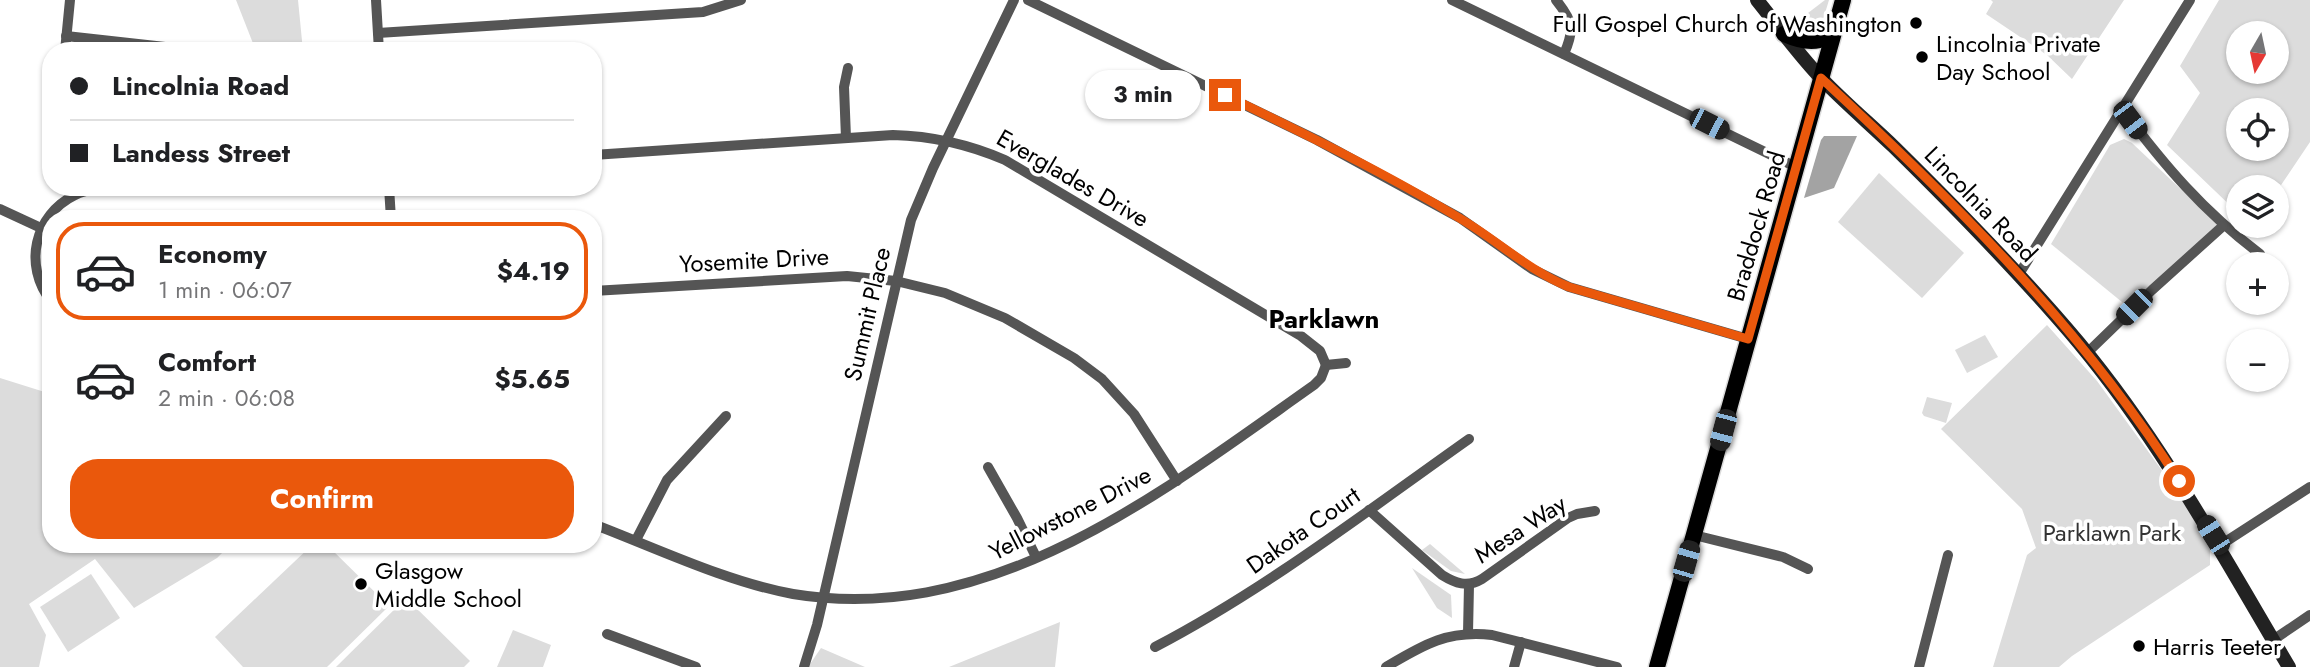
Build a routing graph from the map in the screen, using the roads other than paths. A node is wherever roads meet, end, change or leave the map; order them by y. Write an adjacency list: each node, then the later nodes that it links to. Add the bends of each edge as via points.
1 (70, 0): 13 (street)
2 (376, 0): 11 (street)
3 (741, 0): 11 (street, via 703,12)
4 (1014, 0): 22 (street, Summit Place)
5 (1028, 0): 35 (street, via 1317,140 1460,218 1550,279)
6 (1452, 0): 17 (street)
7 (1556, 0): 17 (street, via 1570,21 1570,40)
8 (1757, 0): 12 (main road, Lincolnia Road)
9 (2190, 0): 20 (street)
10 (1841, 7): 12 (main road, via 1831,31 1822,39 1808,41); 19 (main road, Braddock Road)
11 (378, 33): 16 (street)
12 (1784, 34): 19 (main road, Lincolnia Road)
13 (66, 36): 14 (street); 15 (street)
14 (66, 42)
15 (120, 42)
16 (379, 42)
17 (1563, 54): 24 (street)
18 (848, 68): 21 (street)
19 (1821, 78): 24 (main road, Braddock Road); 31 (main road, Lincolnia Road)
20 (2122, 109): 28 (street, via 2166,167); 31 (street)
21 (846, 138): 22 (street, Everglades Drive); 23 (street, Everglades Drive)
22 (947, 139): 32 (street, Summit Place, via 919,198); 38 (street, Everglades Drive, via 1005,160 1051,186 1301,336 1320,351)
23 (602, 154)
24 (1796, 167): 35 (main road, Braddock Road)
25 (68, 196): 27 (street)
26 (0, 209): 29 (street)
27 (53, 210)
28 (2223, 226): 30 (street); 36 (street)
29 (41, 228): 33 (street, via 36,270)
30 (2257, 252)
31 (2019, 274): 36 (main road, Lincolnia Road)
32 (896, 281): 34 (street, Yosemite Drive, via 822,276); 42 (street, Yosemite Drive, via 981,306 1086,366 1134,414); 54 (street, Summit Place)
33 (42, 287)
34 (602, 290)
35 (1748, 339): 47 (main road, Braddock Road)
36 (2087, 353): 49 (main road, Lincolnia Road, via 2168,463)
37 (1346, 363): 38 (street)
38 (1325, 365): 42 (street, Yellowstone Drive, via 1314,385)
39 (726, 416): 48 (street, via 667,480)
40 (1469, 439): 44 (street, Dakota Court)
41 (988, 467): 51 (street)
42 (1177, 481): 51 (street, Yellowstone Drive)
43 (2310, 487): 49 (street)
44 (1369, 509): 53 (street, via 1442,575); 60 (street, Dakota Court, via 1248,593)
45 (1595, 511): 53 (street, Mesa Way, via 1568,518)
46 (602, 527): 48 (street, Yellowstone Drive)
47 (1694, 535): 52 (street, via 1783,557); 68 (main road, Braddock Road)
48 (636, 540): 54 (street, Yellowstone Drive, via 754,584)
49 (2219, 546): 58 (main road, Lincolnia Road)
50 (1948, 555): 69 (street)
51 (1036, 557): 54 (street, Yellowstone Drive, via 988,578 930,593)
52 (1808, 569)
53 (1469, 584): 56 (street)
54 (824, 598): 61 (street, Summit Place)
55 (2310, 615): 58 (street)
56 (1468, 633): 59 (street); 65 (street, via 1437,639)
57 (607, 634): 62 (street)
58 (2273, 640): 70 (main road, Lincolnia Road)
59 (1521, 642): 66 (street); 67 (street)
60 (1155, 647)
61 (807, 654): 63 (street, Summit Place); 64 (street, Summit Place)
62 (696, 667)
63 (798, 667)
64 (804, 667)
65 (1386, 667)
66 (1514, 667)
67 (1617, 667)
68 (1657, 667)
69 (1919, 667)
70 (2289, 667)

